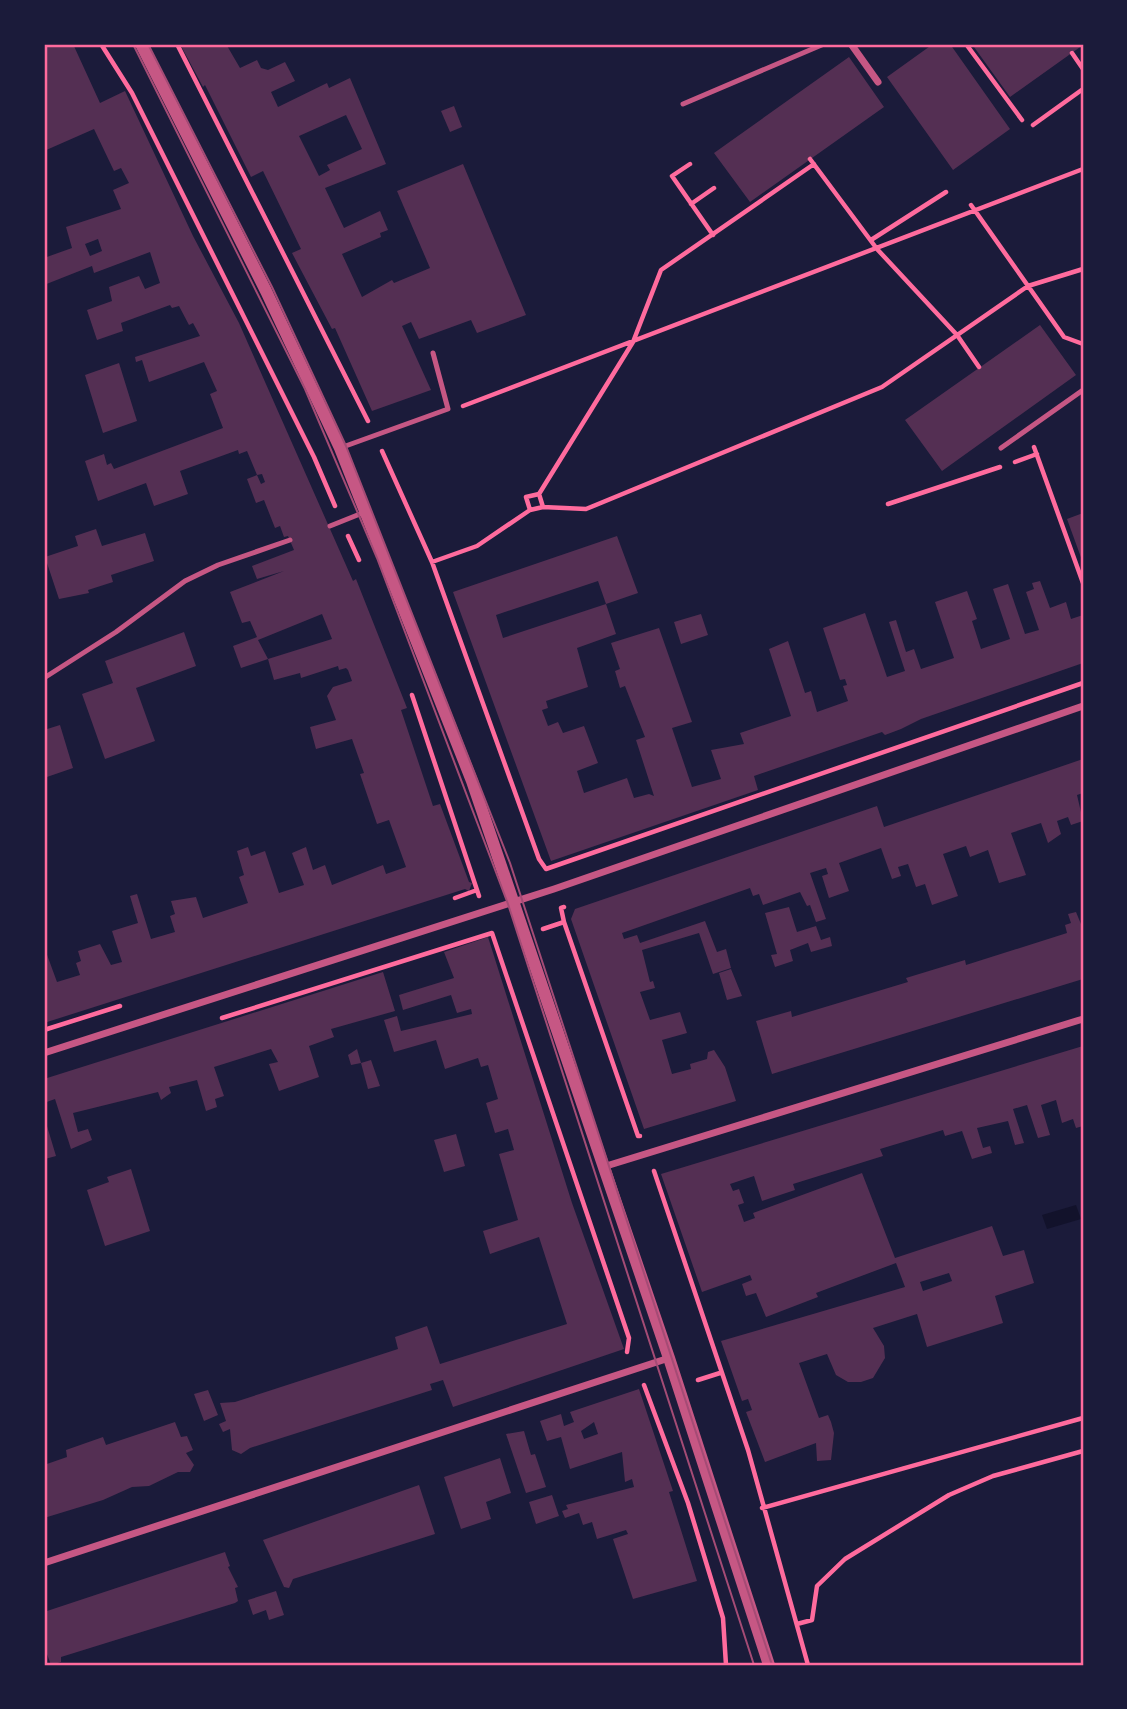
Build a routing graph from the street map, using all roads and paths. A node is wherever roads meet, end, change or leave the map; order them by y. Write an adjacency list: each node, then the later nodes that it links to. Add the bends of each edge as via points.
1 (101, 44): 42 (path, via 144,117)
2 (141, 44): 34 (street)
3 (177, 44): 33 (path)
4 (824, 44): 11 (lane)
5 (851, 44): 9 (street)
6 (966, 44): 12 (path)
7 (1072, 53): 8 (path)
8 (1083, 69)
9 (878, 82)
10 (1083, 89): 13 (path)
11 (683, 104)
12 (1022, 120)
13 (1033, 125)
14 (690, 164): 18 (path, via 672,176)
15 (1083, 169): 19 (path)
16 (714, 188): 18 (path)
17 (946, 192): 21 (path)
18 (691, 204): 20 (path)
19 (973, 208): 22 (path); 24 (path)
20 (713, 235): 21 (path, via 812,162); 26 (path, via 662,270)
21 (871, 240): 22 (path)
22 (877, 248): 25 (path); 26 (path)
23 (1083, 269): 24 (path)
24 (1028, 286): 25 (path); 27 (path, via 1064,337)
25 (957, 335): 29 (path); 39 (path, via 882,387 842,404 586,509)
26 (633, 342): 31 (path); 37 (path)
27 (1083, 344)
28 (433, 353): 31 (lane)
29 (979, 367)
30 (1083, 390): 32 (lane)
31 (448, 409): 33 (lane)
32 (1027, 429): 35 (lane); 36 (path)
33 (375, 435): 34 (lane); 45 (path)
34 (340, 448): 41 (street)
35 (1001, 448)
36 (1037, 454): 38 (path); 47 (path)
37 (539, 494): 39 (path); 40 (path, via 526,497)
38 (888, 504)
39 (543, 507): 40 (path)
40 (530, 510): 45 (path, via 477,546)
41 (365, 512): 42 (lane); 53 (street)
42 (342, 521): 43 (lane); 46 (path)
43 (330, 526)
44 (290, 540): 48 (lane, via 185,581)
45 (432, 562): 49 (path, via 546,869)
46 (362, 568)
47 (1083, 583)
48 (44, 678)
49 (1083, 683)
50 (410, 690): 52 (path)
51 (1083, 706): 53 (street)
52 (477, 890)
53 (516, 902): 57 (street); 59 (street)
54 (574, 904): 58 (path, via 561,908 564,922 638,1136)
55 (1083, 1019): 59 (street)
56 (215, 1021): 61 (path, via 492,933 629,1338 630,1351)
57 (44, 1053)
58 (651, 1132)
59 (603, 1167): 62 (street)
60 (666, 1168): 66 (path, via 653,1172 748,1450)
61 (617, 1355)
62 (669, 1358): 67 (street); 70 (street)
63 (643, 1383): 69 (path, via 688,1503 723,1618)
64 (1083, 1418): 66 (path)
65 (1083, 1451): 68 (path, via 993,1476 923,1511 831,1570 817,1586 812,1620)
66 (762, 1508): 68 (path)
67 (44, 1563)
68 (797, 1624): 71 (path)
69 (726, 1665)
70 (769, 1665)
71 (808, 1665)

